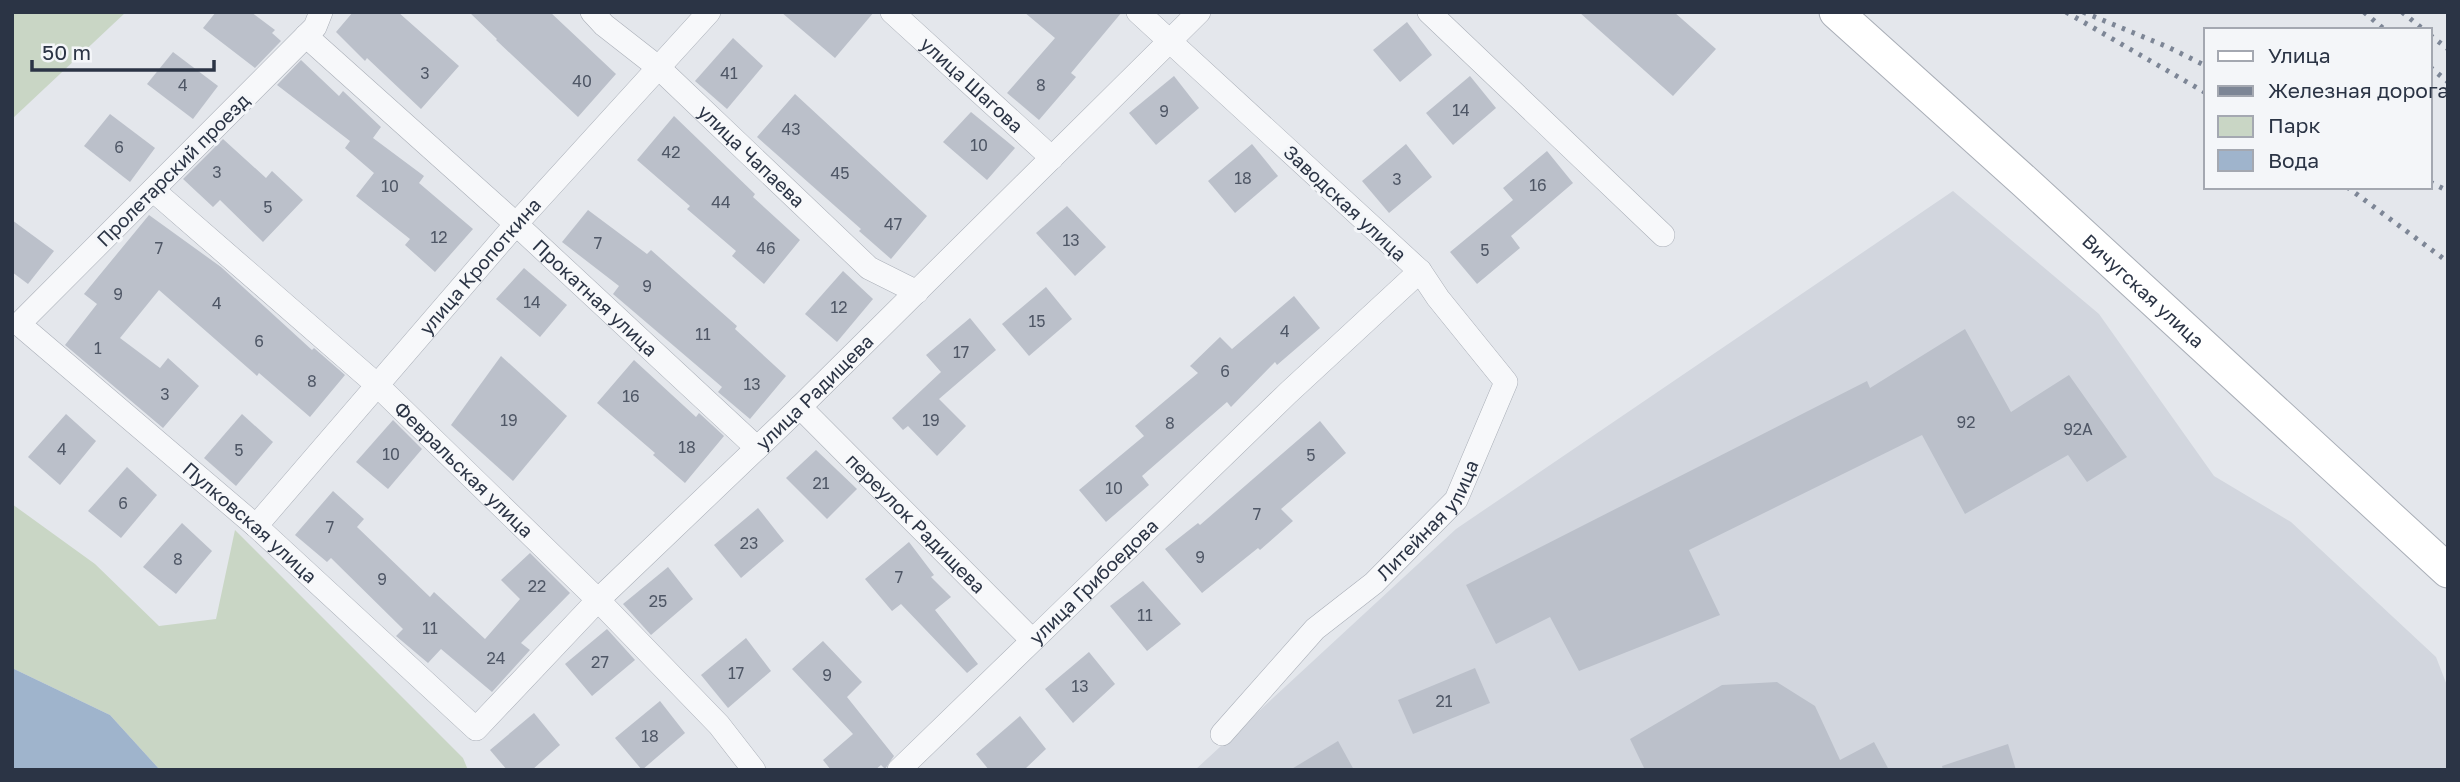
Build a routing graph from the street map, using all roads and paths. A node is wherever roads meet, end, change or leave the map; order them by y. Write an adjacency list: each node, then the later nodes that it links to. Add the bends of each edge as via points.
1 (321, 12): 9 (street, Пролетарский проезд)
2 (592, 12): 11 (street, улица Чапаева)
3 (709, 12): 11 (street, улица Кропоткина)
4 (892, 12): 12 (street, улица Шагова)
5 (1138, 12): 10 (street, Заводская улица)
6 (1199, 12): 10 (street)
7 (1429, 12): 15 (street)
8 (1836, 12): 24 (main road, Вичугская улица)
9 (306, 36): 13 (street, Пролетарский проезд); 14 (street, Прокатная улица)
10 (1163, 48): 12 (street, улица Радищева); 16 (street, Заводская улица)
11 (659, 68): 14 (street, улица Кропоткина); 17 (street, улица Чапаева, via 869,268)
12 (1052, 158): 17 (street, улица Радищева)
13 (153, 190): 18 (street, Пролетарский проезд); 19 (street, Февральская улица)
14 (516, 223): 19 (street, улица Кропоткина); 22 (street, Прокатная улица)
15 (1663, 235)
16 (1420, 271): 20 (street, Заводская улица); 28 (street, Литейная улица, via 1506,382 1456,500 1374,583 1315,628)
17 (917, 292): 21 (street, улица Радищева)
18 (19, 324): 23 (street, Пулковская улица)
19 (376, 384): 23 (street, улица Кропоткина); 25 (street, Февральская улица)
20 (1288, 393): 26 (street, улица Грибоедова)
21 (800, 407): 22 (street, улица Радищева); 26 (street, переулок Радищева)
22 (757, 448): 25 (street, улица Радищева)
23 (256, 526): 27 (street, Пулковская улица)
24 (2448, 571)
25 (598, 600): 27 (street, улица Радищева); 29 (street, Февральская улица, via 719,725)
26 (1032, 640): 30 (street, улица Грибоедова)
27 (476, 729)
28 (1222, 734)
29 (754, 770)
30 (899, 770)

